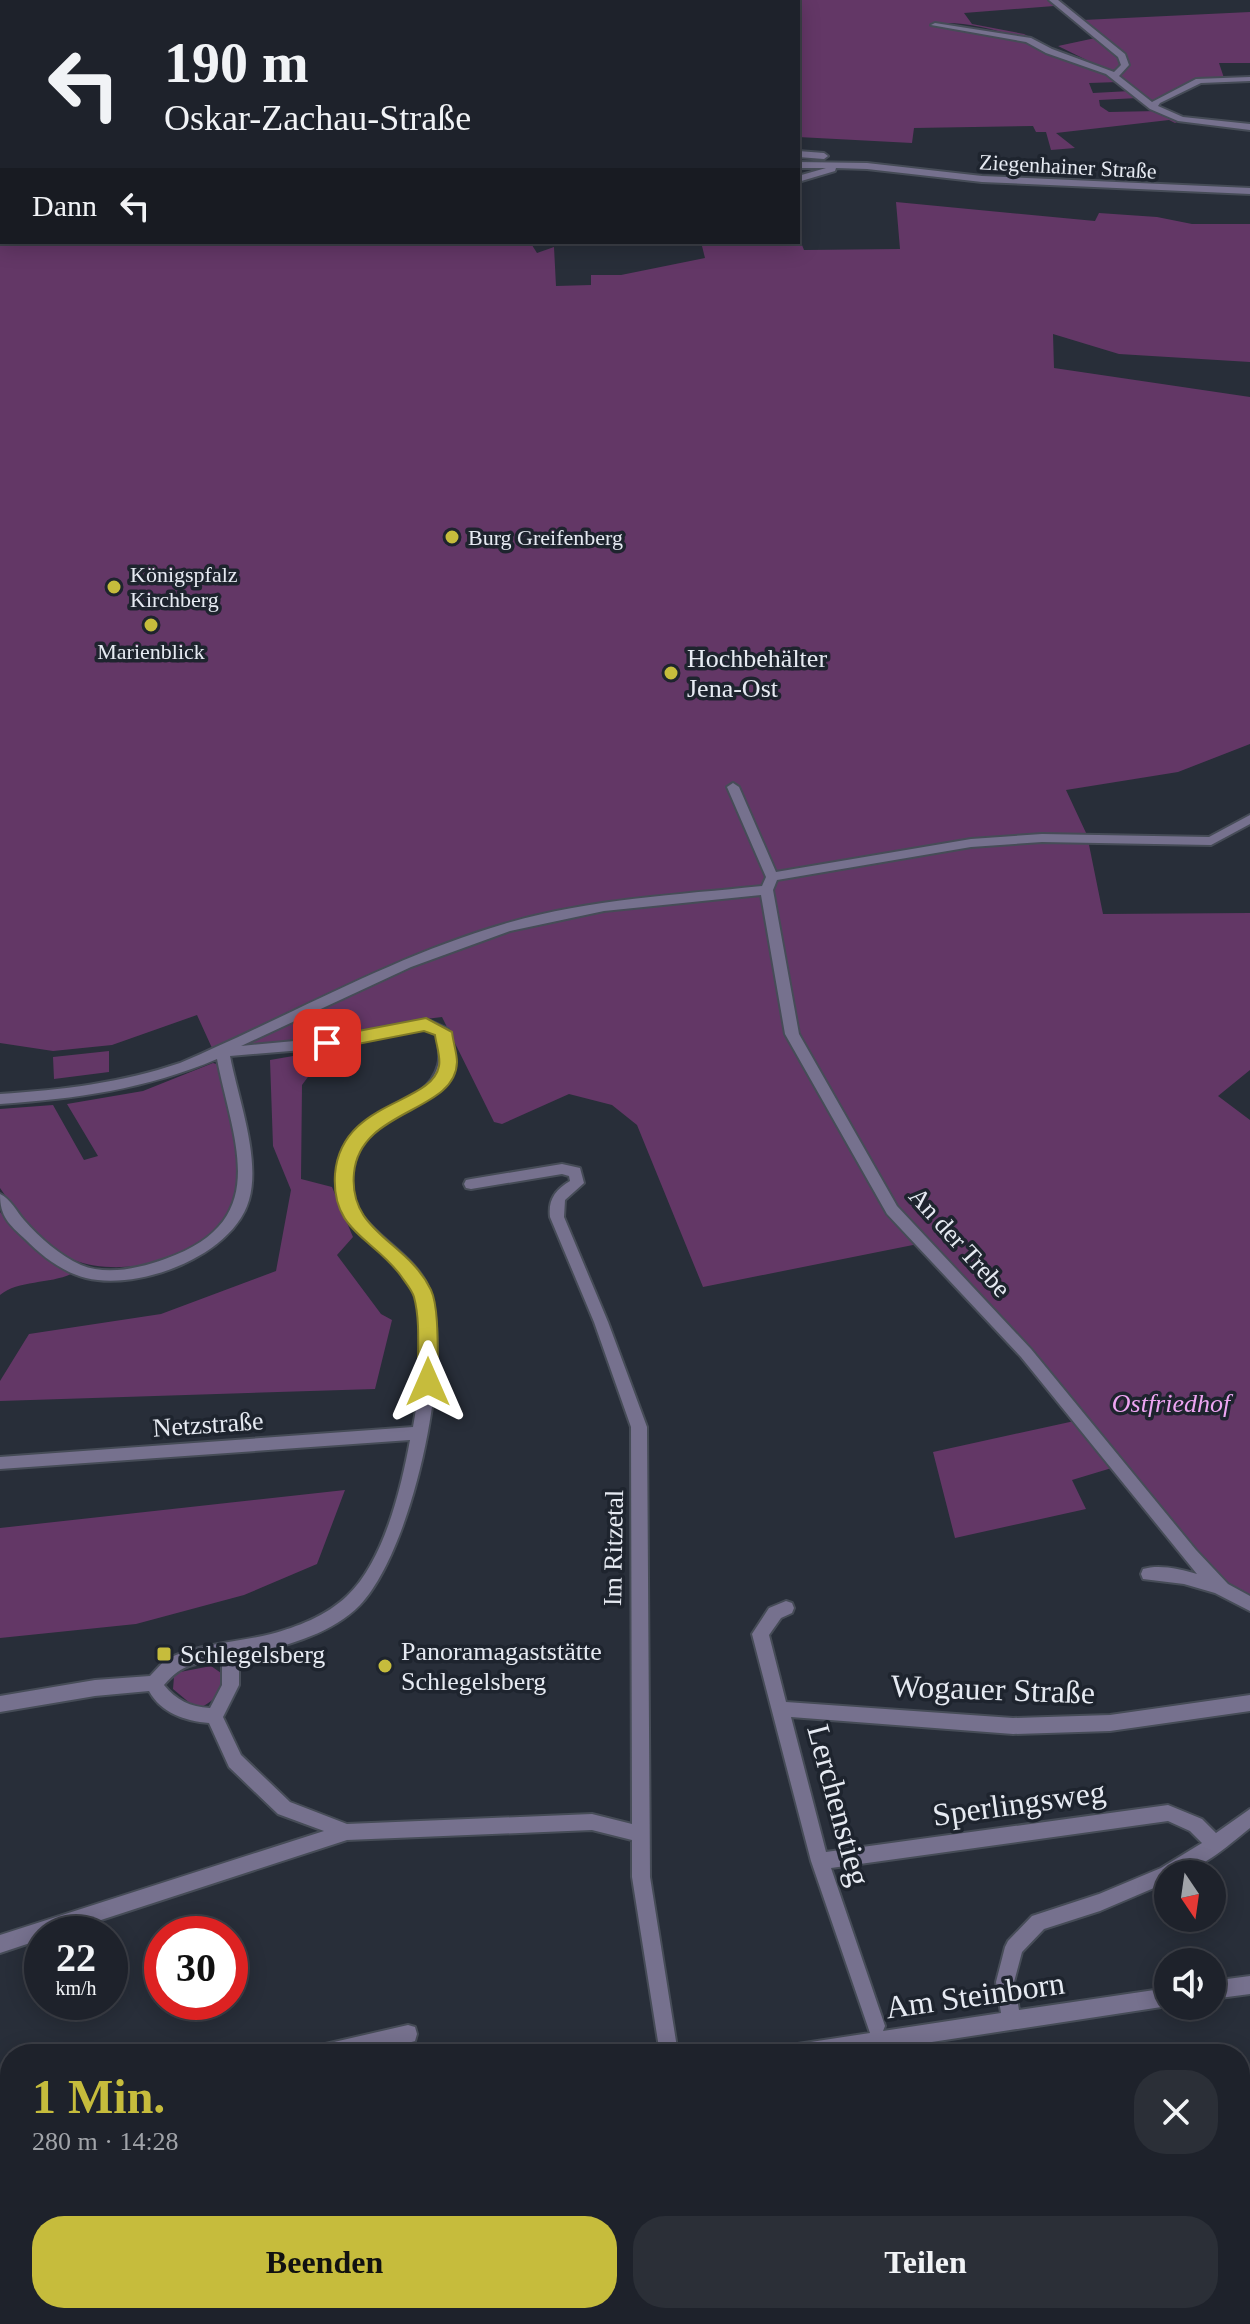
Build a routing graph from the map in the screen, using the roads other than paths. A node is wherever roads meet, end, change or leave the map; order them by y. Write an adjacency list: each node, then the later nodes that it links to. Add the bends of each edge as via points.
1 (1054, 1): 2 (street); 4 (street, via 1122,56 1125,65)
2 (1066, 1)
3 (935, 25): 4 (street, via 1028,40)
4 (1115, 76): 6 (street)
5 (1250, 79): 6 (street, via 1199,81)
6 (1155, 104): 7 (street, via 1181,119)
7 (1250, 127)
8 (800, 154): 11 (street, Ziegenhainer Straße, via 871,160)
9 (844, 164): 10 (street, Ziegenhainer Straße); 11 (street, Ziegenhainer Straße); 12 (street)
10 (800, 165)
11 (886, 168): 13 (street, Ziegenhainer Straße, via 982,179)
12 (800, 178)
13 (1250, 191)
14 (733, 787): 16 (street, An der Trebe)
15 (1250, 819): 16 (street, via 1211,841 1042,838 971,843)
16 (770, 884): 17 (street, via 511,926 441,952); 24 (street, An der Trebe, via 792,1034 892,1210 1026,1353)
17 (222, 1052): 18 (street, via 114,1088); 20 (street, via 243,1163 243,1200 227,1229 202,1250 156,1268 86,1273 38,1244); 21 (street, via 327,1043 426,1024 443,1032 448,1065 440,1084 373,1122 356,1138 344,1176 355,1223 399,1258 424,1294 428,1382)
18 (0, 1099)
19 (471, 1184): 35 (street, Im Ritzetal, via 562,1169 575,1172 577,1183 561,1193 555,1205 557,1217 639,1427)
20 (0, 1199)
21 (420, 1433): 22 (street, Netzstraße); 27 (street, via 384,1554 352,1602 309,1628)
22 (0, 1463)
23 (1149, 1574): 24 (street, An der Trebe, via 1184,1577)
24 (1222, 1589): 25 (street, An der Trebe)
25 (1250, 1604)
26 (786, 1608): 31 (street, Lerchenstieg, via 775,1613 760,1634)
27 (229, 1649): 28 (street, via 171,1665); 32 (street, via 234,1683)
28 (154, 1683): 30 (street); 32 (street, via 159,1694 177,1707 195,1716)
29 (1250, 1703): 31 (street, Wogauer Straße, via 1110,1723 1013,1726)
30 (0, 1704)
31 (781, 1709): 37 (street, Lerchenstieg)
32 (214, 1716): 34 (street, via 235,1761 284,1808)
33 (1250, 1817): 36 (street)
34 (347, 1832): 35 (street, via 592,1822); 38 (street)
35 (640, 1834): 46 (street, Im Ritzetal, via 641,1877)
36 (1215, 1844): 37 (street, Sperlingsweg, via 1196,1825 1168,1813); 42 (street, via 1167,1874 1038,1922 1014,1947 1005,1982)
37 (820, 1861): 43 (street, Lerchenstieg)
38 (0, 1944)
39 (1250, 1985): 40 (street)
40 (1226, 1988)
41 (1154, 1999): 42 (street, Am Steinborn)
42 (1011, 2020): 47 (street, Am Steinborn)
43 (876, 2026)
44 (408, 2034): 45 (street)
45 (364, 2044)
46 (667, 2044)
47 (856, 2044)

